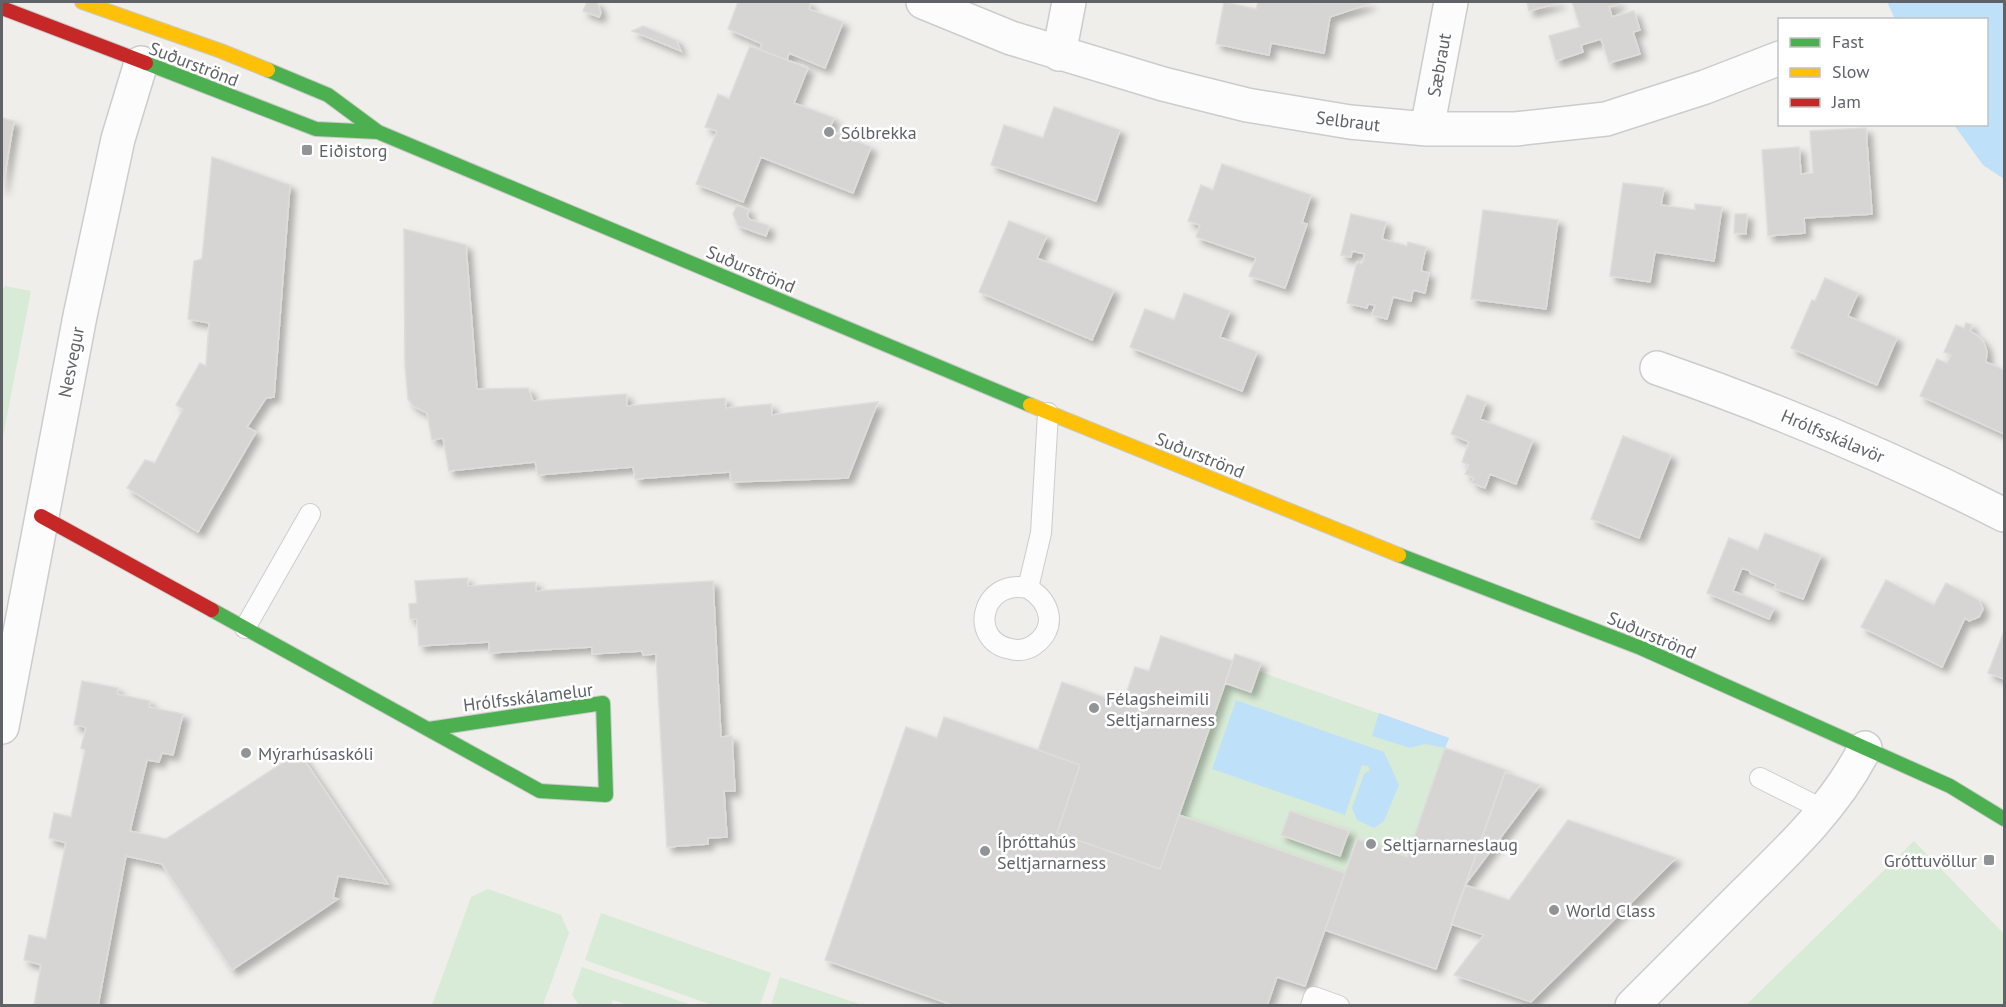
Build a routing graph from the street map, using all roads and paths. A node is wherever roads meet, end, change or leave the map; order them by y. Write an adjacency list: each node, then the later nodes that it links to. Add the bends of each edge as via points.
1 (82, 2): 7 (street, Suðurströnd)
2 (923, 2): 8 (street, Selbraut)
3 (1069, 2): 8 (street)
4 (1451, 2): 10 (street, Sæbraut)
5 (2, 8): 7 (street, Suðurströnd)
6 (157, 10): 7 (street, Nesvegur)
7 (147, 43): 11 (street, Suðurströnd, via 316,129); 11 (street, Suðurströnd, via 220,51 328,95); 16 (street, Nesvegur, via 118,139)
8 (1059, 54): 10 (street, Selbraut, via 1247,105 1350,122)
9 (1778, 58): 10 (street, Selbraut, via 1606,119 1515,129)
10 (1427, 129)
11 (378, 132): 13 (street, Suðurströnd)
12 (1658, 368): 15 (street, Hrólfsskálavör, via 1848,441)
13 (1048, 412): 17 (lane, via 1041,532); 21 (street, Suðurströnd, via 1416,562 1620,639)
14 (310, 514): 18 (lane)
15 (2004, 515)
16 (41, 516): 18 (street, Hrólfsskálamelur); 19 (street, Nesvegur)
17 (1028, 588)
18 (245, 628): 20 (street, Hrólfsskálamelur)
19 (2, 727)
20 (429, 729): 20 (street, Hrólfsskálamelur, via 540,791 606,795 603,702)
21 (1865, 748): 23 (street); 24 (street, Suðurströnd, via 1950,786)
22 (1760, 778): 23 (lane)
23 (1824, 810): 27 (street)
24 (2004, 819)
25 (1311, 1005): 26 (lane, via 1314,997)
26 (1339, 1005)
27 (1632, 1005)

